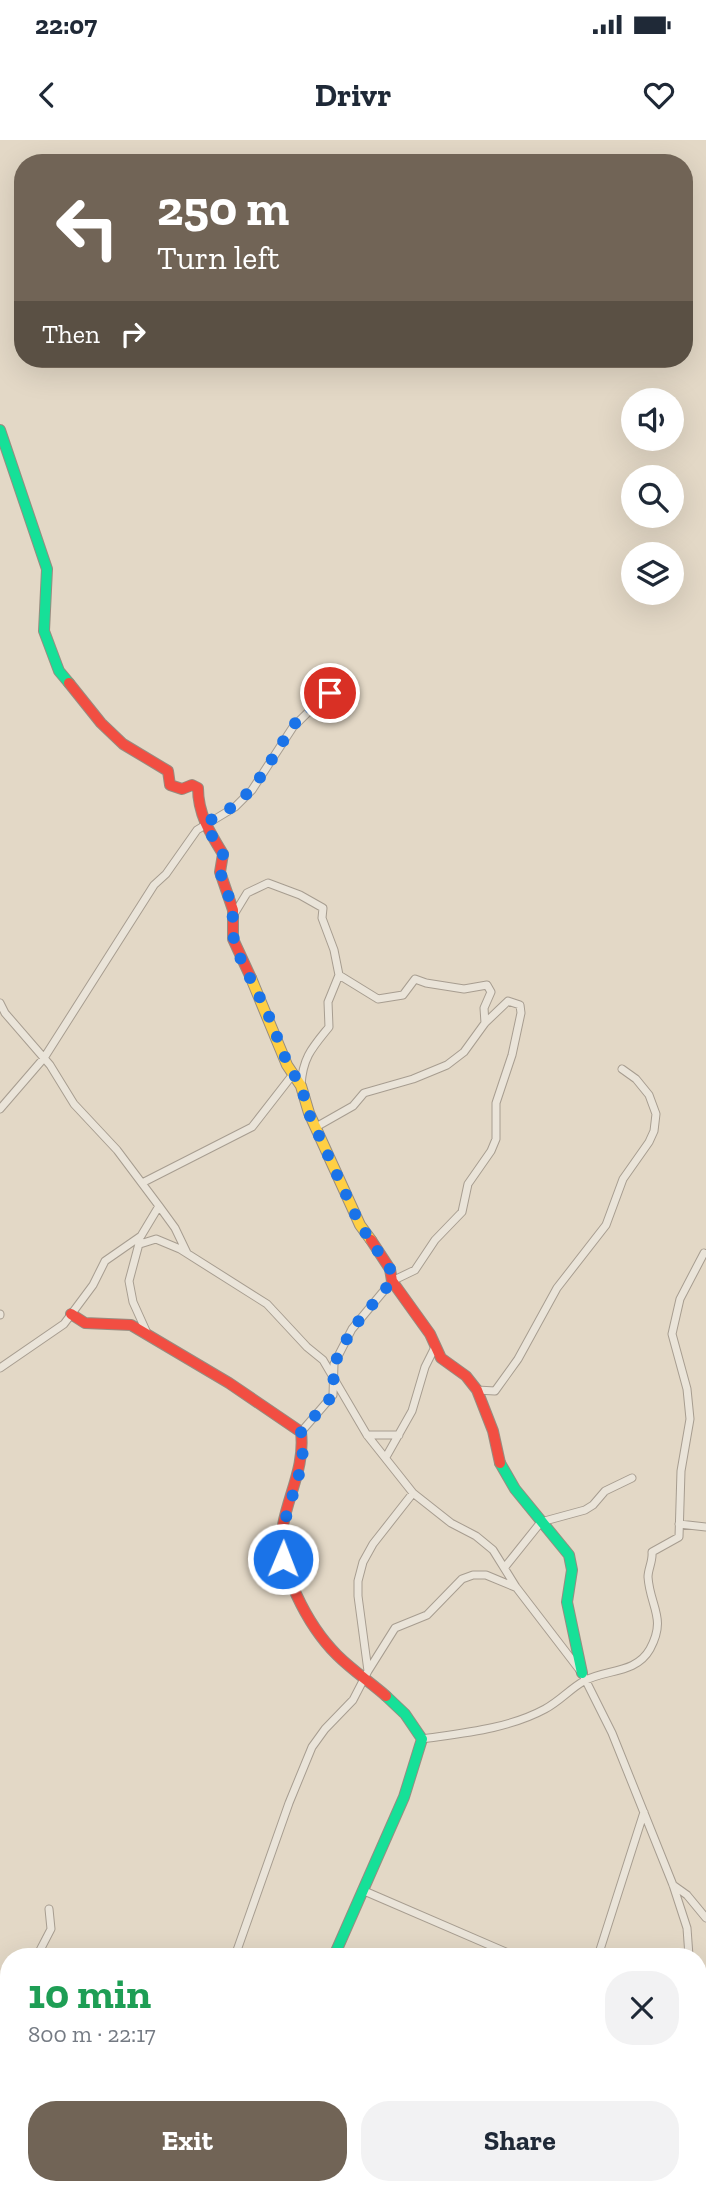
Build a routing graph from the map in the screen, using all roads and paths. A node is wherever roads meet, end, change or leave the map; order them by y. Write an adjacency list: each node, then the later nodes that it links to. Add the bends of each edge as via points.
1 (0, 430): 3 (street, via 47,569 44,631 59,671 123,744 167,771 170,785 198,788)
2 (340, 681): 3 (street, via 298,721 252,790 234,807)
3 (206, 822): 4 (street, via 223,854 220,872); 8 (street, via 154,886)
4 (233, 917): 5 (street, via 247,893 261,884 274,883 300,895 323,908); 10 (street, via 233,939)
5 (339, 975): 7 (street, via 378,999 403,995 415,979 464,989 487,985 491,992 484,1008); 11 (street, via 328,1002 329,1027 303,1065)
6 (0, 1003): 8 (street)
7 (485, 1023): 13 (street, via 464,1052 447,1065 364,1093); 19 (street, via 508,1000 520,1005 512,1055 496,1103 496,1139 468,1184 462,1212 415,1269)
8 (44, 1058): 12 (street); 14 (street, via 75,1104)
9 (622, 1069): 25 (street, via 642,1086 656,1114 649,1142 623,1179 601,1233 557,1288 511,1369 495,1391)
10 (293, 1073): 11 (street); 14 (street, via 252,1127)
11 (301, 1086): 13 (street)
12 (0, 1109)
13 (316, 1127): 19 (street, via 360,1225 390,1269)
14 (142, 1182): 15 (street)
15 (159, 1206): 16 (street); 17 (street)
16 (141, 1240): 17 (street, via 156,1240); 20 (street, via 107,1258); 21 (street, via 128,1281)
17 (187, 1253): 24 (street, via 267,1304 323,1360)
18 (704, 1253): 33 (street, via 680,1299 672,1334 690,1419 681,1471)
19 (392, 1281): 22 (street); 24 (street, via 352,1329 334,1364)
20 (71, 1314): 21 (street, via 85,1323 131,1325); 23 (street, via 58,1330)
21 (147, 1333): 26 (street)
22 (435, 1348): 25 (street); 28 (street)
23 (0, 1368)
24 (335, 1381): 26 (street, via 333,1395); 27 (street)
25 (477, 1390): 32 (street, via 493,1431 498,1460)
26 (301, 1432): 37 (street, via 305,1449 286,1515 283,1559 324,1641)
27 (367, 1435): 28 (street); 29 (street)
28 (399, 1435): 29 (street)
29 (386, 1457): 31 (street)
30 (632, 1478): 32 (street, via 605,1491 585,1510)
31 (414, 1493): 35 (street, via 451,1523 484,1541); 37 (street, via 373,1545 360,1570)
32 (541, 1522): 35 (street); 38 (street, via 571,1559 567,1602)
33 (679, 1524): 34 (street); 38 (street, via 678,1537 652,1552 648,1575 659,1625 648,1652 633,1665)
34 (706, 1527)
35 (505, 1567): 36 (street)
36 (516, 1587): 37 (street, via 486,1575 462,1579 427,1615 395,1628); 38 (street)
37 (366, 1673): 39 (street, via 402,1710); 46 (street, via 353,1700 312,1747)
38 (584, 1677): 39 (street, via 547,1708 528,1717); 40 (street)
39 (422, 1739): 42 (street, via 404,1797)
40 (644, 1811): 41 (street); 49 (street)
41 (673, 1885): 44 (street); 50 (street)
42 (362, 1890): 47 (street); 48 (street)
43 (49, 1909): 45 (street, via 51,1929)
44 (706, 1917)
45 (41, 1948)
46 (238, 1948)
47 (337, 1948)
48 (496, 1948)
49 (601, 1948)
50 (688, 1948)

